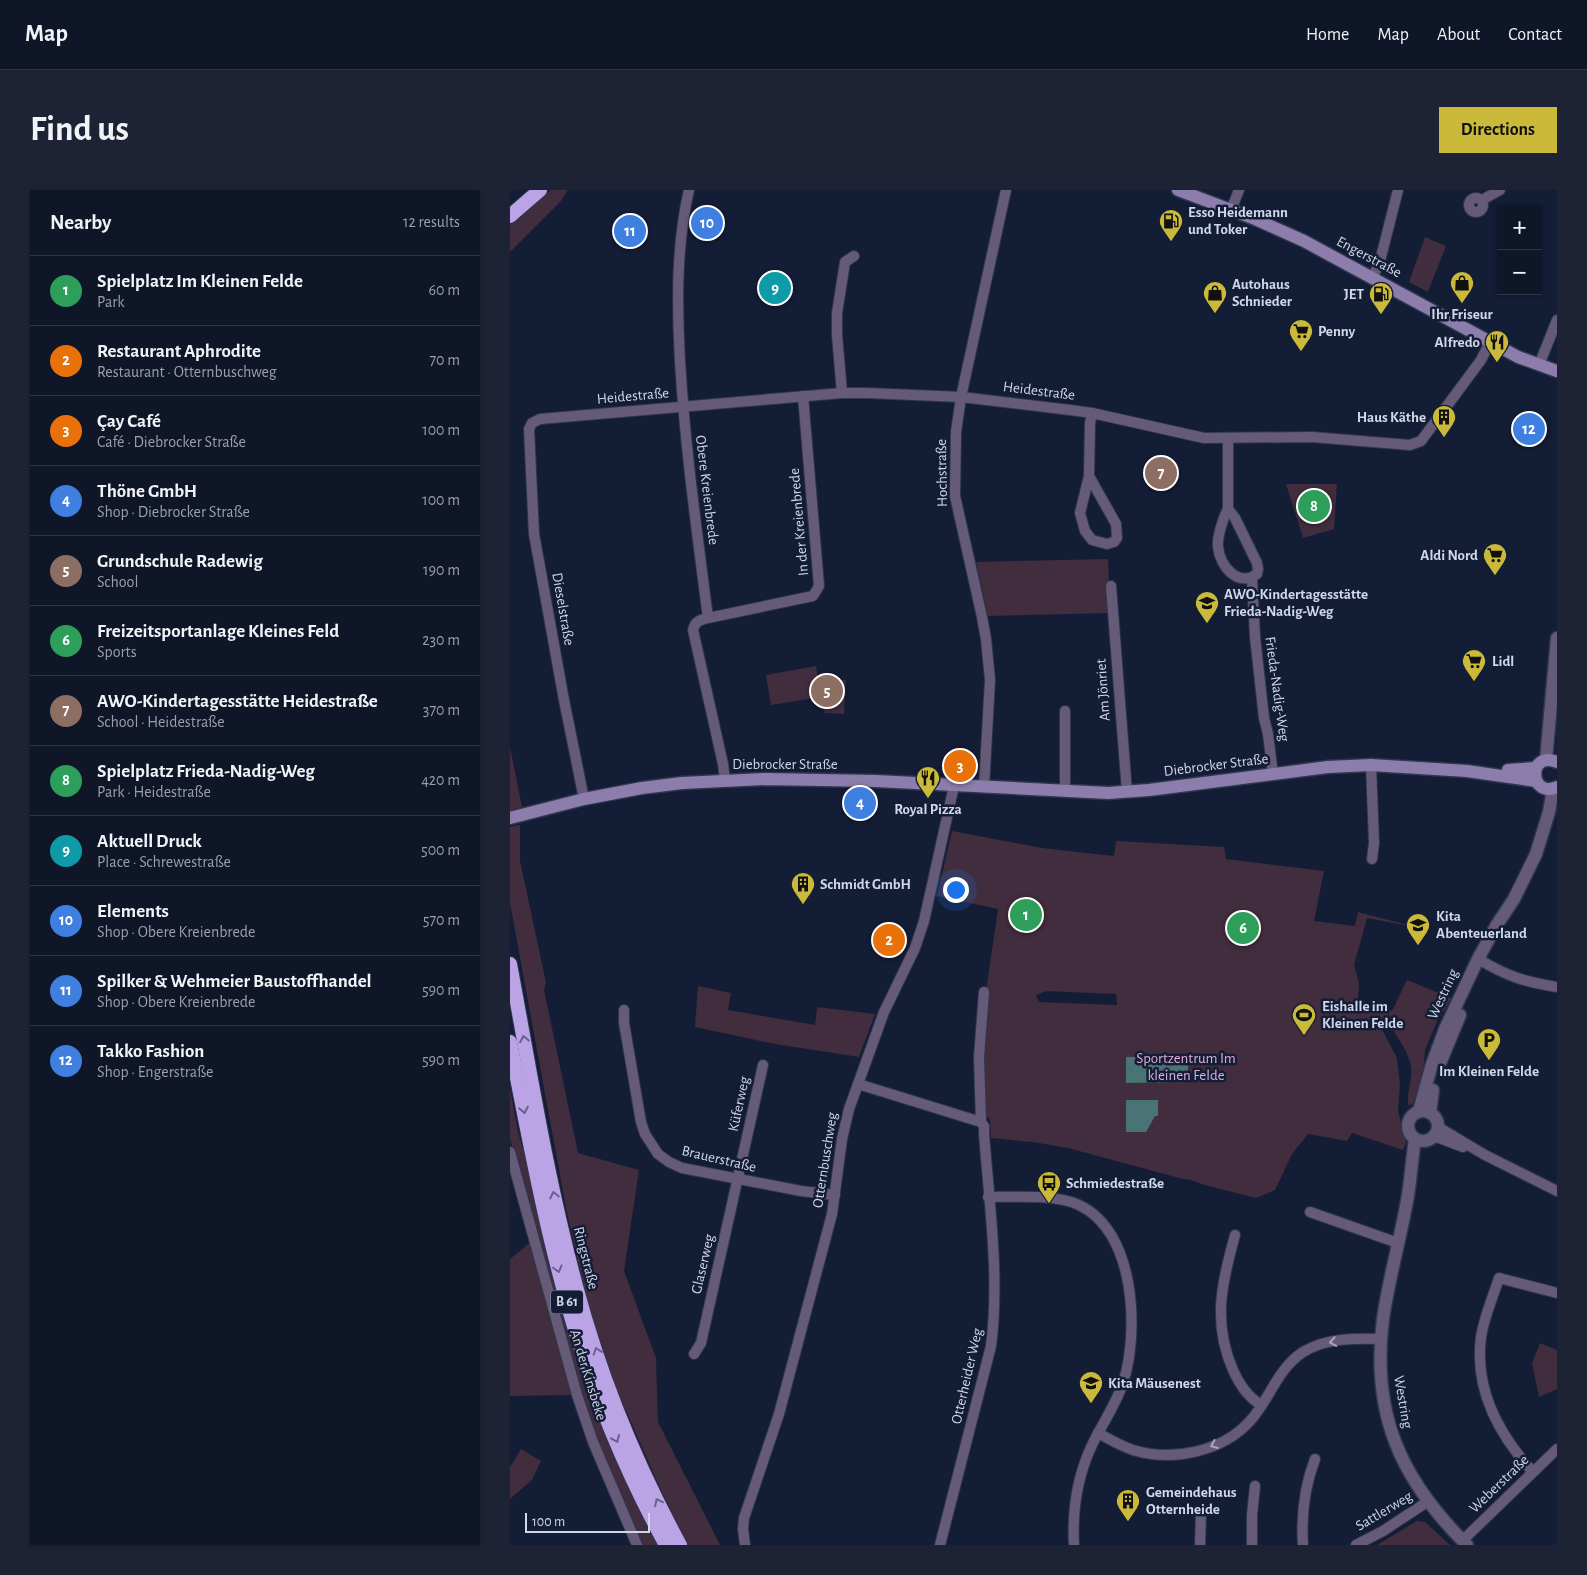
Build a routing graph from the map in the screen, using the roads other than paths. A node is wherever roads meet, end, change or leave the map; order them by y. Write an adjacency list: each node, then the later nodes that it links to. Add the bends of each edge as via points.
1 (540, 190): 10 (highway)
2 (689, 190): 21 (street, Obere Kreienbrede, via 679,253 678,284)
3 (1006, 190): 20 (street, Hochstraße)
4 (1178, 190): 9 (main road, Engerstraße)
5 (1239, 190): 9 (street)
6 (1398, 190): 12 (street)
7 (1500, 190): 8 (street)
8 (1482, 200)
9 (1231, 210): 12 (main road, Engerstraße, via 1304,241)
10 (510, 216)
11 (854, 256): 18 (street, via 845,262 838,312)
12 (1373, 278): 14 (main road, Engerstraße)
13 (1557, 320): 15 (street)
14 (1490, 342): 15 (main road, Engerstraße); 24 (street, Heidestraße, via 1481,360 1418,443)
15 (1539, 365): 16 (main road, Engerstraße); 17 (main road, Engerstraße)
16 (1557, 371)
17 (1557, 378)
18 (842, 393): 19 (street, Heidestraße); 20 (street, Heidestraße)
19 (803, 396): 21 (street, Heidestraße); 29 (street, In der Kreienbrede, via 817,592 813,596)
20 (961, 397): 22 (street, Heidestraße); 38 (street, Hochstraße, via 956,432 955,496 982,617 990,680)
21 (683, 406): 23 (street, Heidestraße, via 540,419); 29 (street, Obere Kreienbrede)
22 (1092, 413): 24 (street, Heidestraße, via 1190,436); 25 (street)
23 (532, 423): 41 (street, Dieselstraße, via 534,534)
24 (1228, 438): 26 (street)
25 (1089, 476): 25 (street, via 1080,514 1085,531 1098,543 1114,542 1117,538 1116,524)
26 (1228, 509): 27 (street, Frieda-Nadig-Weg, via 1257,563 1257,574); 27 (street, via 1218,545 1220,557 1227,571 1234,576)
27 (1252, 578): 34 (street, Frieda-Nadig-Weg, via 1255,637)
28 (1111, 586): 40 (street, Am Jönriet)
29 (708, 618): 35 (street, via 699,620 693,630)
30 (1557, 638): 32 (street, via 1552,707)
31 (1064, 711): 39 (street)
32 (1553, 761): 36 (main road, via 1542,761)
33 (1371, 765): 34 (main road, Diebrocker Straße); 36 (main road, Diebrocker Straße, via 1467,771); 43 (street)
34 (1273, 774): 40 (main road, Diebrocker Straße)
35 (725, 780): 37 (main road, Diebrocker Straße, via 820,779); 41 (main road, Diebrocker Straße, via 642,788)
36 (1545, 783): 44 (street, Westring, via 1542,836 1503,926)
37 (954, 786): 38 (main road, Diebrocker Straße); 51 (street, Otternbuschweg, via 926,914 915,948 884,1012)
38 (984, 787): 39 (main road, Diebrocker Straße)
39 (1065, 791): 40 (main road, Diebrocker Straße)
40 (1127, 792)
41 (584, 799): 42 (main road, Diebrocker Straße)
42 (510, 818)
43 (1372, 859)
44 (1481, 961): 46 (street, via 1524,981); 52 (street, Westring)
45 (510, 964): 77 (highway, Ringstraße / B 61, one-way to 45, via 642,1468 613,1398 576,1287 551,1180)
46 (1557, 987)
47 (984, 992): 53 (street, Otterheider Weg, via 979,1057)
48 (624, 1010): 56 (street, Brauerstraße, via 641,1122 651,1145 668,1162 682,1168)
49 (510, 1042): 76 (highway, Ringstraße / B 61, one-way to 76, via 553,1248 577,1334 623,1456)
50 (762, 1065): 56 (street, Küferweg)
51 (858, 1084): 53 (street); 58 (street, Otternbuschweg, via 848,1109)
52 (1424, 1112): 54 (street, via 1434,1116); 54 (street, Westring, via 1413,1114 1408,1125 1409,1131)
53 (981, 1122): 59 (street, Otterheider Weg, via 984,1126)
54 (1428, 1136): 57 (street, via 1485,1155); 62 (street, Westring, via 1408,1194)
55 (510, 1152): 75 (street, An der Kinsbeke, via 577,1395)
56 (738, 1179): 58 (street, Brauerstraße); 65 (street, Glaserweg, via 700,1343)
57 (1557, 1191)
58 (835, 1195): 78 (street, Otternbuschweg, via 791,1372 744,1518)
59 (988, 1197): 67 (street, via 1069,1201 1100,1220 1114,1241 1128,1284 1132,1307 1131,1338 1123,1381); 79 (street, Otterheider Weg, via 994,1296 991,1346)
60 (1310, 1212): 62 (street)
61 (1235, 1235): 66 (street, via 1221,1293 1222,1336 1241,1386)
62 (1398, 1243): 64 (street, Westring)
63 (1557, 1293): 70 (street, via 1499,1278 1481,1337 1482,1381 1489,1406 1504,1436)
64 (1381, 1339): 66 (street, one-way to 66, via 1324,1343 1304,1352 1284,1368); 72 (street, Westring, via 1382,1395 1390,1430 1404,1465)
65 (694, 1354)
66 (1261, 1405): 67 (street, one-way to 67, via 1238,1432 1216,1445 1187,1453 1149,1454 1132,1450)
67 (1098, 1433): 80 (street, via 1086,1458 1077,1490)
68 (1557, 1449): 70 (street, Weberstraße)
69 (1314, 1460): 83 (street, via 1304,1496)
70 (1533, 1472): 74 (street, Weberstraße)
71 (1255, 1486): 82 (street)
72 (1427, 1502): 74 (street, Westring); 84 (street, Sattlerweg)
73 (1201, 1513): 81 (street)
74 (1464, 1543)
75 (636, 1545)
76 (666, 1545)
77 (680, 1545)
78 (745, 1545)
79 (940, 1545)
80 (1074, 1545)
81 (1200, 1545)
82 (1252, 1545)
83 (1303, 1545)
84 (1356, 1545)

